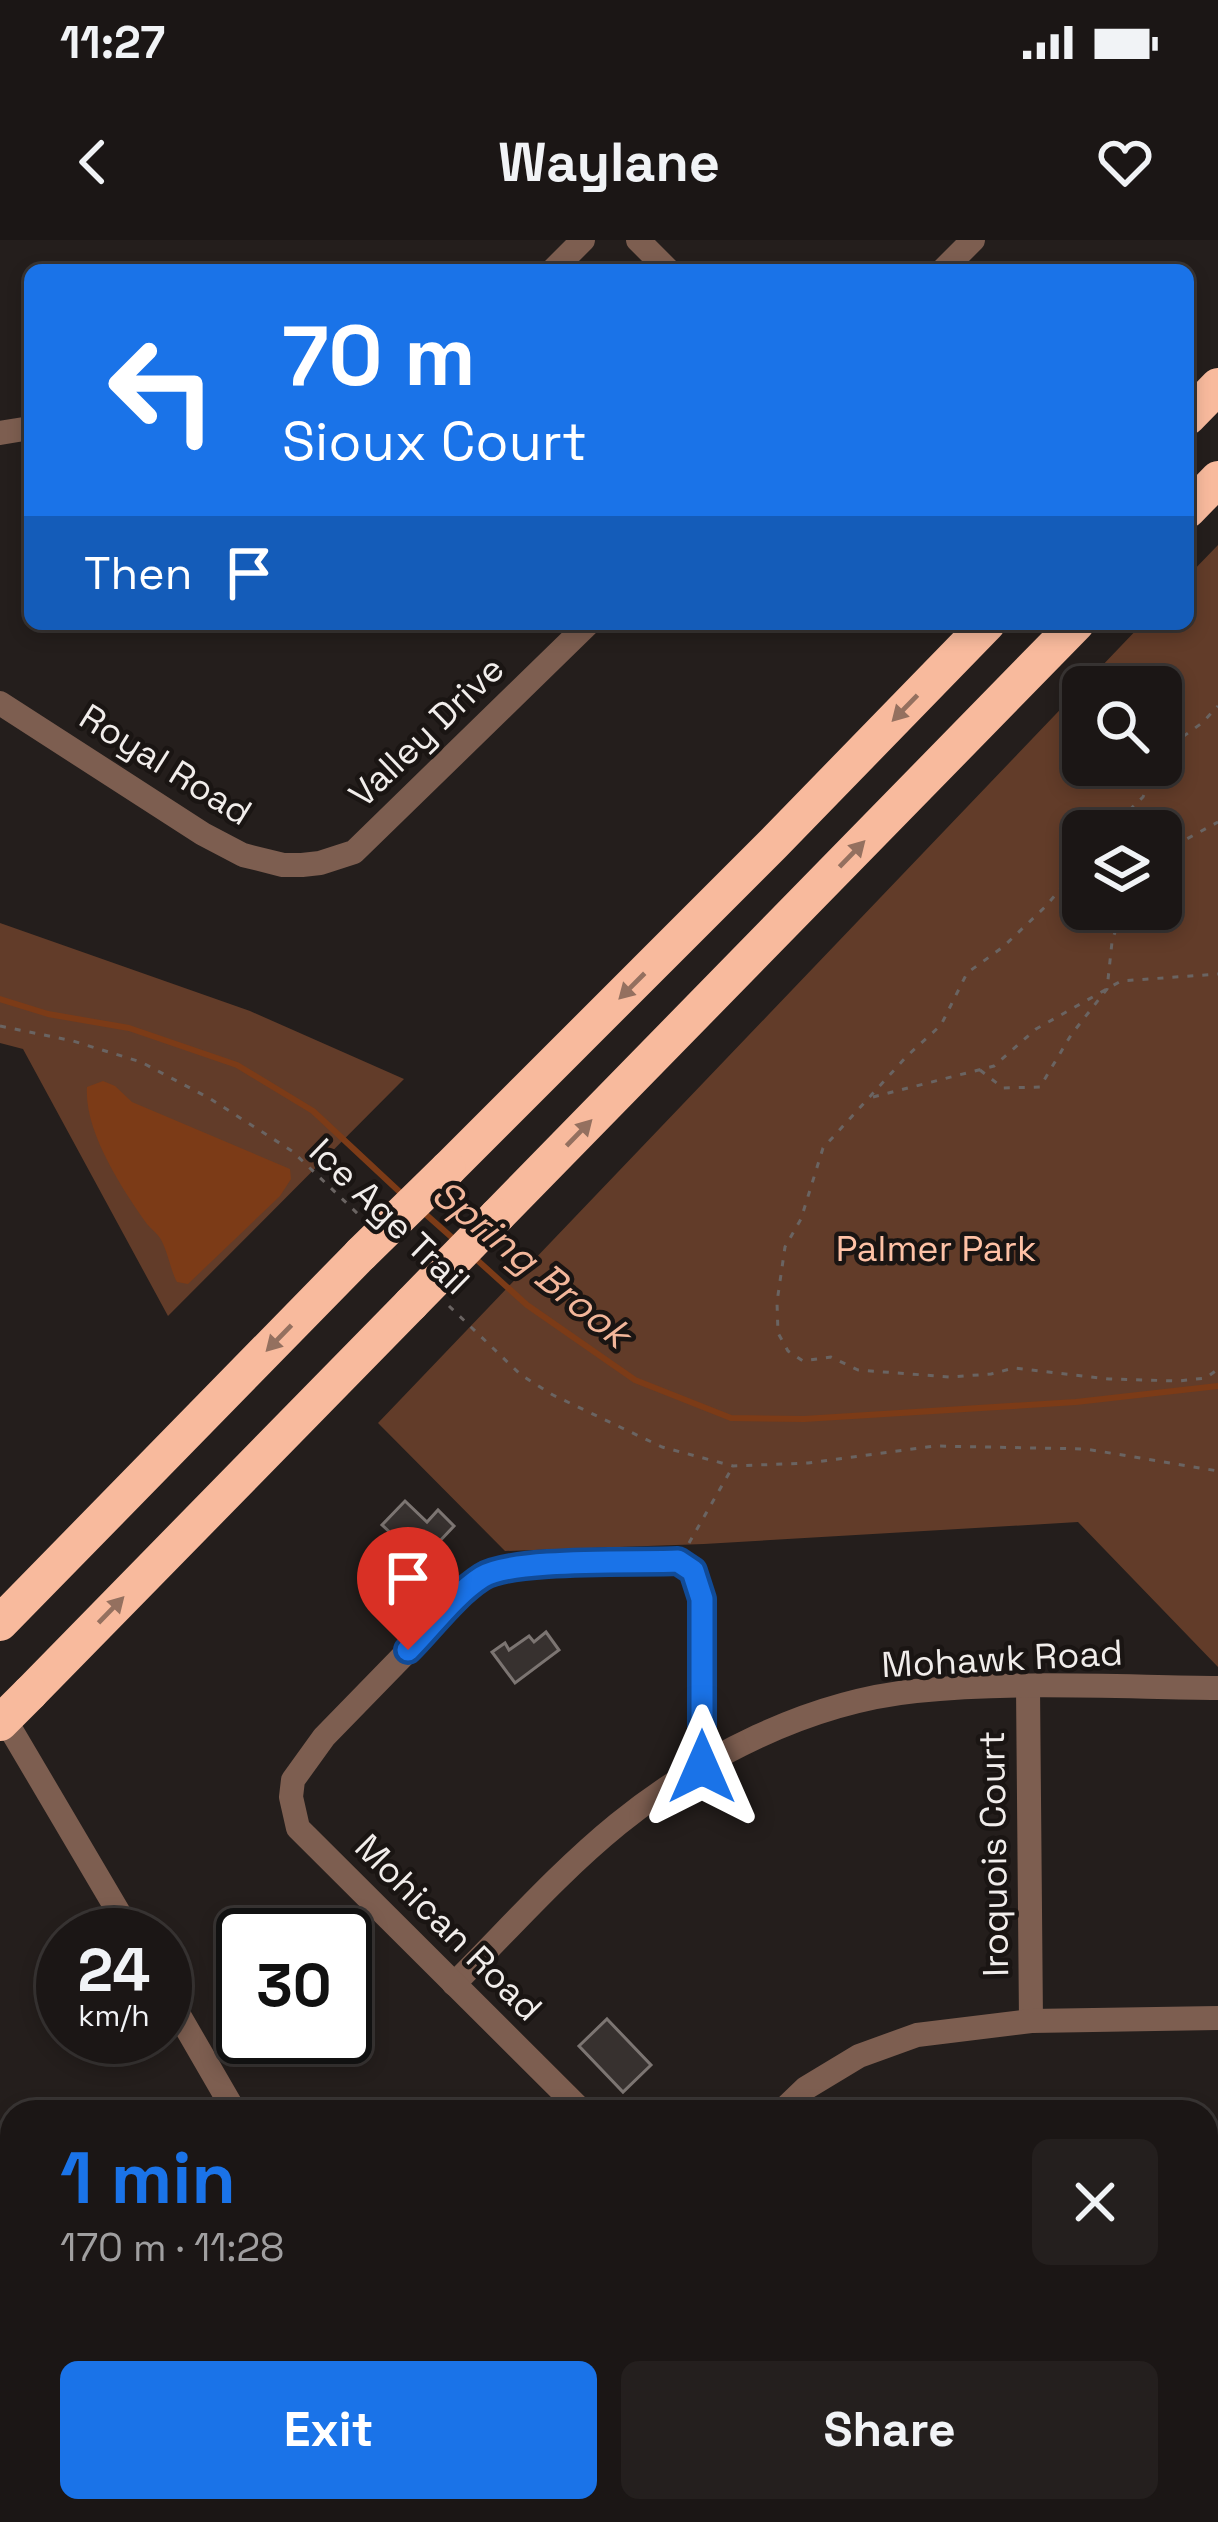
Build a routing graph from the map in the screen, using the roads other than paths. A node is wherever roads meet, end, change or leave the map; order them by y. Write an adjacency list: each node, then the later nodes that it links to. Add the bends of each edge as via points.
1 (583, 240): 4 (street)
2 (638, 240): 5 (street)
3 (973, 240): 6 (street)
4 (559, 264)
5 (662, 264)
6 (949, 264)
7 (1218, 386): 8 (highway)
8 (1194, 411)
9 (1218, 479): 10 (highway)
10 (1194, 504)
11 (582, 630): 15 (street, Valley Drive, via 355,852)
12 (981, 630): 16 (highway, one-way to 16, bridge, via 448,1169 366,1240)
13 (1070, 630): 19 (highway, one-way to 13, bridge)
14 (0, 703): 15 (street, Royal Road, via 203,834 243,855)
15 (302, 865)
16 (0, 1623)
17 (1028, 1687): 18 (street, Mohawk Road); 21 (street, Mohawk Road, via 913,1691 849,1704 787,1724); 25 (street, Iroquois Court)
18 (1218, 1688)
19 (15, 1702): 20 (highway, bridge); 22 (street)
20 (0, 1723)
21 (702, 1767): 23 (street, Mohawk Road, via 587,1851); 23 (street, Mohican Road, via 702,1599 693,1571 678,1561 510,1567 464,1592 324,1737 293,1780 291,1797 298,1828)
22 (118, 1908)
23 (454, 1984): 28 (street, Mohican Road)
24 (1218, 2018): 25 (street)
25 (1030, 2021): 29 (street, via 916,2035 859,2056)
26 (192, 2038): 27 (street)
27 (228, 2100)
28 (571, 2100)
29 (794, 2100)

